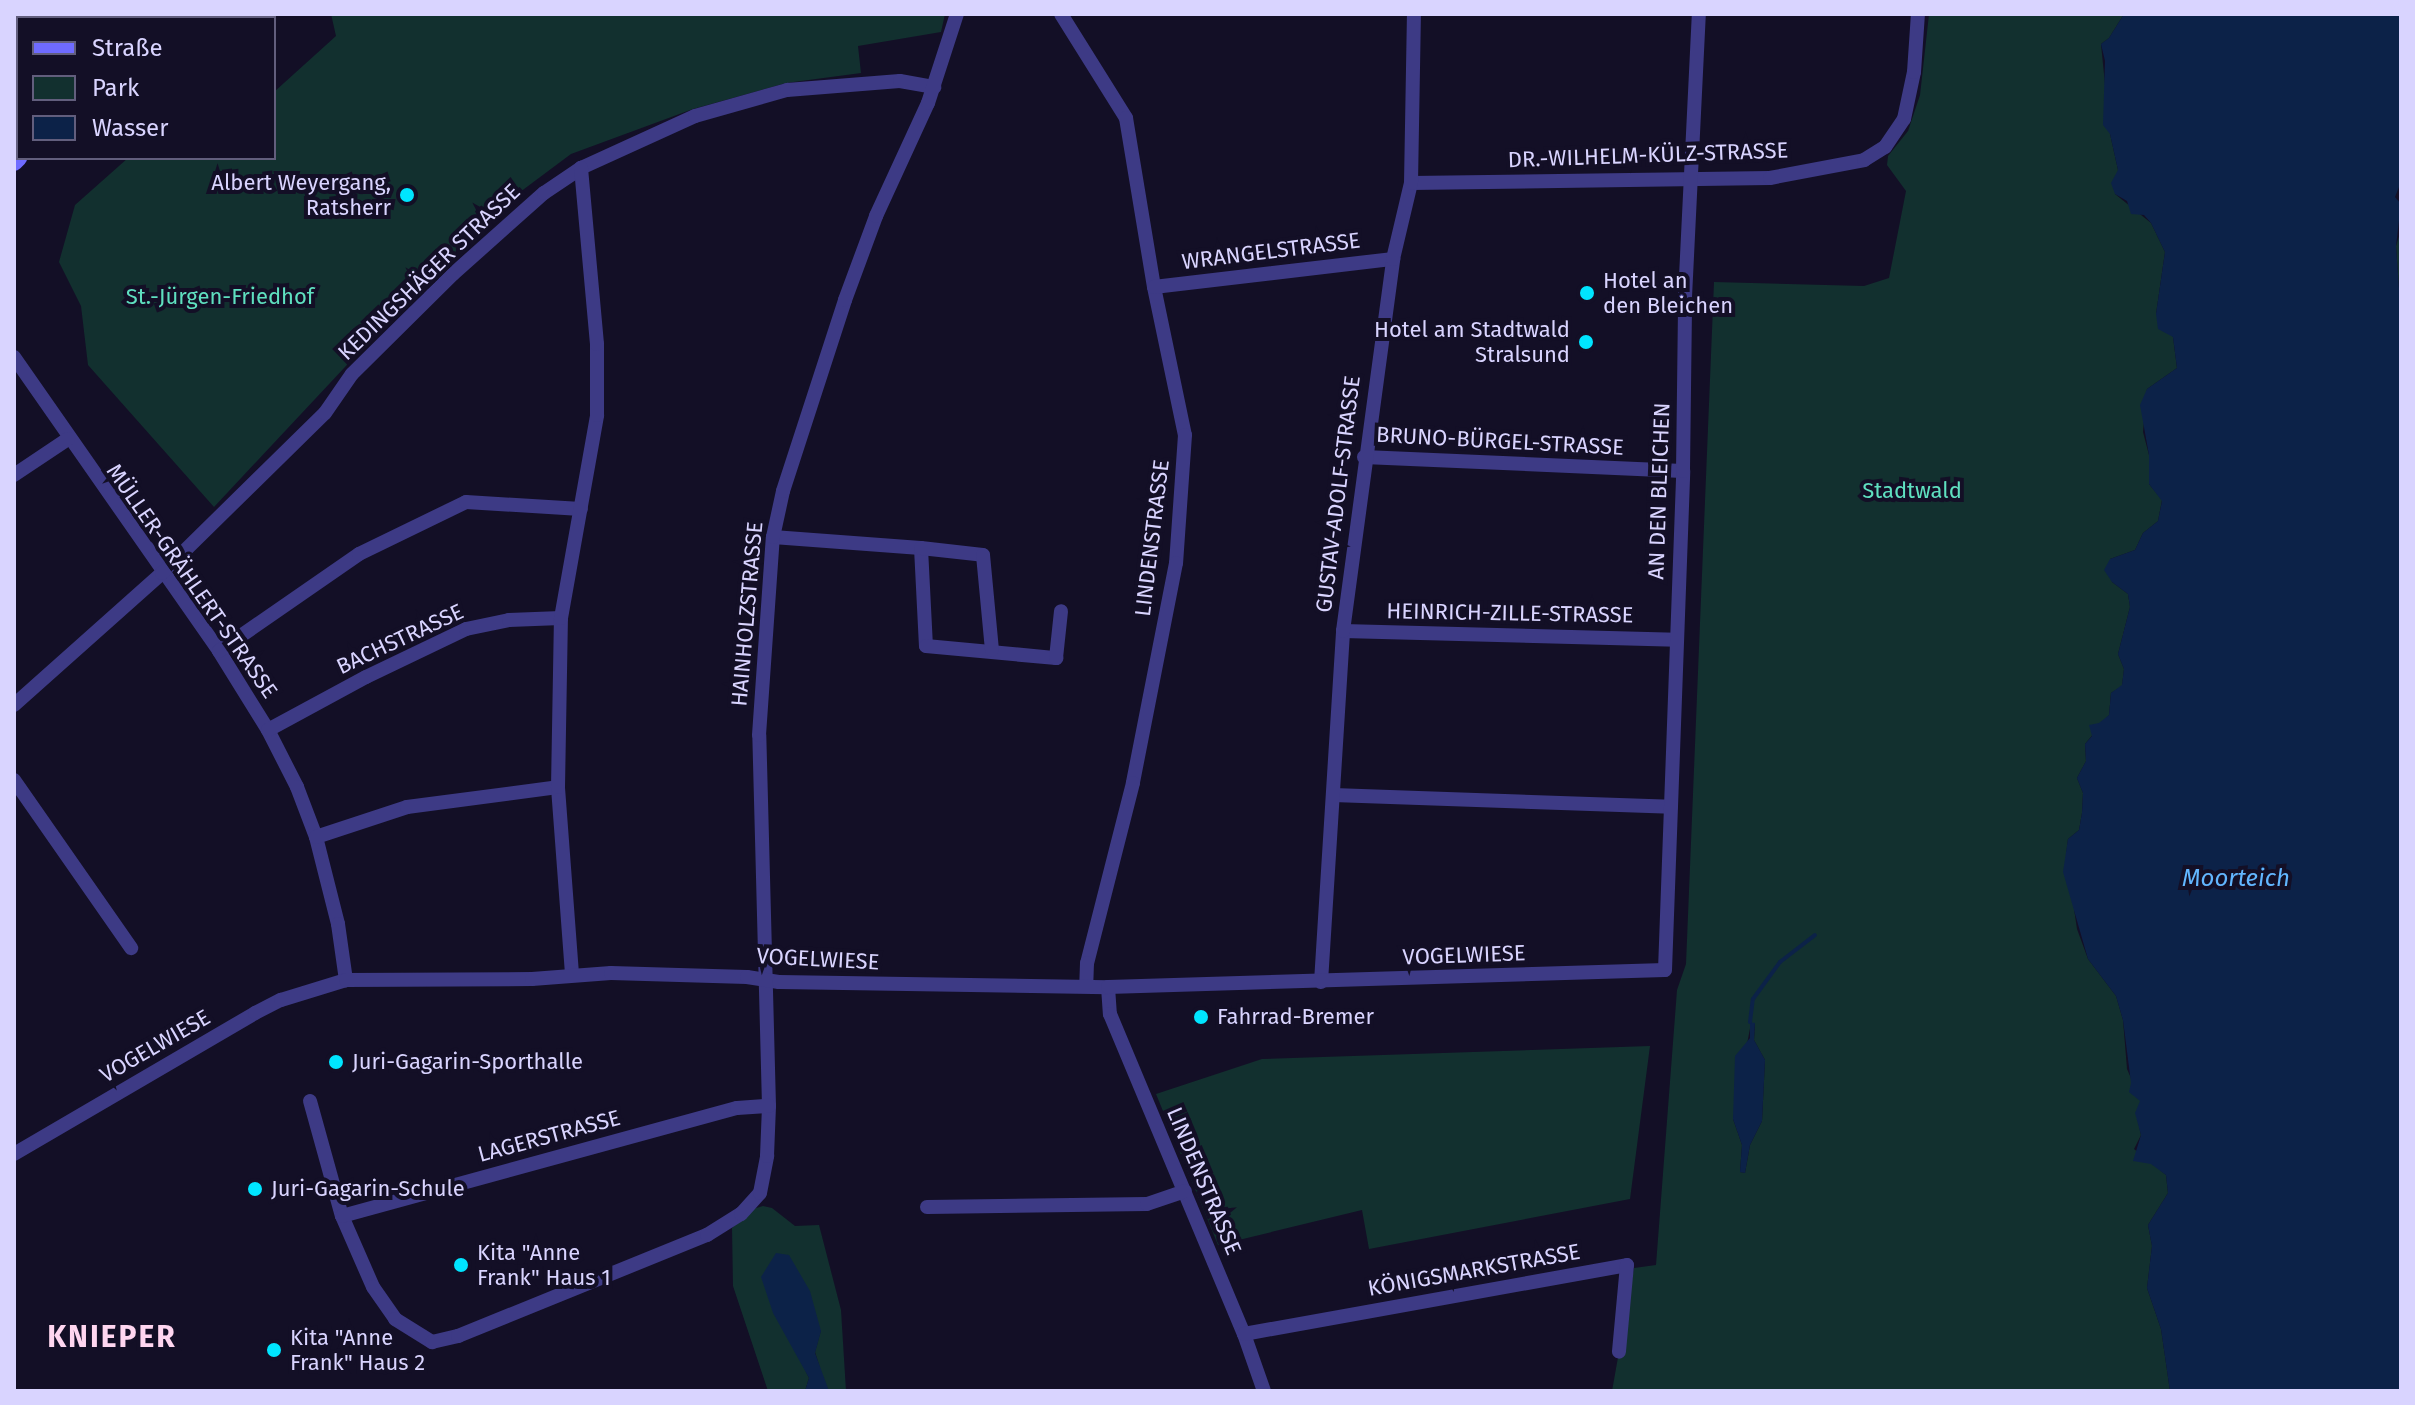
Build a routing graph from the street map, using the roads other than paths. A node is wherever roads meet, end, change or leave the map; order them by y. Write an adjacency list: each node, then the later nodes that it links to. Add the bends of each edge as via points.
1 (957, 14): 6 (street, HAINHOLZSTRASSE)
2 (1061, 14): 11 (street, LINDENSTRASSE, via 1126,118)
3 (1414, 14): 9 (street, GUSTAV-ADOLF-STRASSE)
4 (1699, 14): 8 (street, AN DEN BLEICHEN)
5 (1918, 14): 8 (street, DR.-WILHELM-KÜLZ-STRASSE, via 1904,119 1877,154 1770,178)
6 (934, 87): 7 (street, KEDINGSHÄGER STRASSE, via 900,81 787,90 695,116); 18 (street, HAINHOLZSTRASSE, via 845,300)
7 (581, 168): 17 (street, via 597,344 597,415); 20 (street, KEDINGSHÄGER STRASSE, via 544,193 453,274 352,374 325,413)
8 (1691, 178): 9 (street, DR.-WILHELM-KÜLZ-STRASSE); 15 (street, AN DEN BLEICHEN)
9 (1411, 183): 10 (street, GUSTAV-ADOLF-STRASSE)
10 (1393, 259): 11 (street, WRANGELSTRASSE); 14 (street, GUSTAV-ADOLF-STRASSE)
11 (1154, 287): 40 (street, LINDENSTRASSE, via 1183,413 1184,483 1176,563)
12 (14, 357): 13 (street, MÜLLER-GRÄHLERT-STRASSE)
13 (68, 439): 16 (street); 20 (street, MÜLLER-GRÄHLERT-STRASSE)
14 (1364, 457): 15 (street, BRUNO-BÜRGEL-STRASSE); 23 (street, GUSTAV-ADOLF-STRASSE)
15 (1683, 471): 24 (street, AN DEN BLEICHEN)
16 (14, 475)
17 (581, 509): 22 (street); 26 (street, via 466,502 359,554)
18 (773, 537): 19 (street); 38 (street, HAINHOLZSTRASSE, via 759,735)
19 (921, 548): 25 (street, via 983,555); 25 (street, via 926,646)
20 (162, 573): 26 (street, MÜLLER-GRÄHLERT-STRASSE); 27 (street, KEDINGSHÄGER STRASSE)
21 (1061, 611): 25 (street, via 1056,658)
22 (561, 618): 28 (street, BACHSTRASSE, via 466,629); 30 (street)
23 (1343, 631): 24 (street, HEINRICH-ZILLE-STRASSE); 31 (street, GUSTAV-ADOLF-STRASSE)
24 (1676, 640): 32 (street, AN DEN BLEICHEN)
25 (992, 650)
26 (219, 651): 28 (street, MÜLLER-GRÄHLERT-STRASSE)
27 (14, 705)
28 (268, 730): 33 (street, MÜLLER-GRÄHLERT-STRASSE)
29 (14, 780): 34 (street)
30 (558, 787): 33 (street, via 407,807); 36 (street)
31 (1333, 795): 32 (street); 39 (street, GUSTAV-ADOLF-STRASSE)
32 (1671, 807): 35 (street, AN DEN BLEICHEN)
33 (316, 837): 37 (street, MÜLLER-GRÄHLERT-STRASSE)
34 (131, 948)
35 (1665, 970): 39 (street, VOGELWIESE)
36 (572, 974): 37 (street, VOGELWIESE); 38 (street, VOGELWIESE, via 691,974)
37 (346, 980): 44 (street, VOGELWIESE, via 268,1006)
38 (765, 981): 40 (street, VOGELWIESE); 43 (street, HAINHOLZSTRASSE)
39 (1321, 982): 41 (street, VOGELWIESE)
40 (1086, 986): 41 (street, VOGELWIESE)
41 (1108, 987): 45 (street, LINDENSTRASSE, via 1110,1014)
42 (310, 1101): 47 (street, HAINHOLZSTRASSE)
43 (769, 1106): 47 (street, LAGERSTRASSE, via 723,1112); 47 (street, HAINHOLZSTRASSE, via 764,1180 755,1201 741,1214 707,1235 458,1336 432,1342 395,1319 373,1287)
44 (14, 1154)
45 (1185, 1191): 46 (street, via 1147,1204); 48 (street, LINDENSTRASSE)
46 (927, 1207)
47 (342, 1216)
48 (1244, 1334): 49 (street, KÖNIGSMARKSTRASSE, via 1627,1265); 50 (street, LINDENSTRASSE)
49 (1619, 1352)
50 (1264, 1391)

